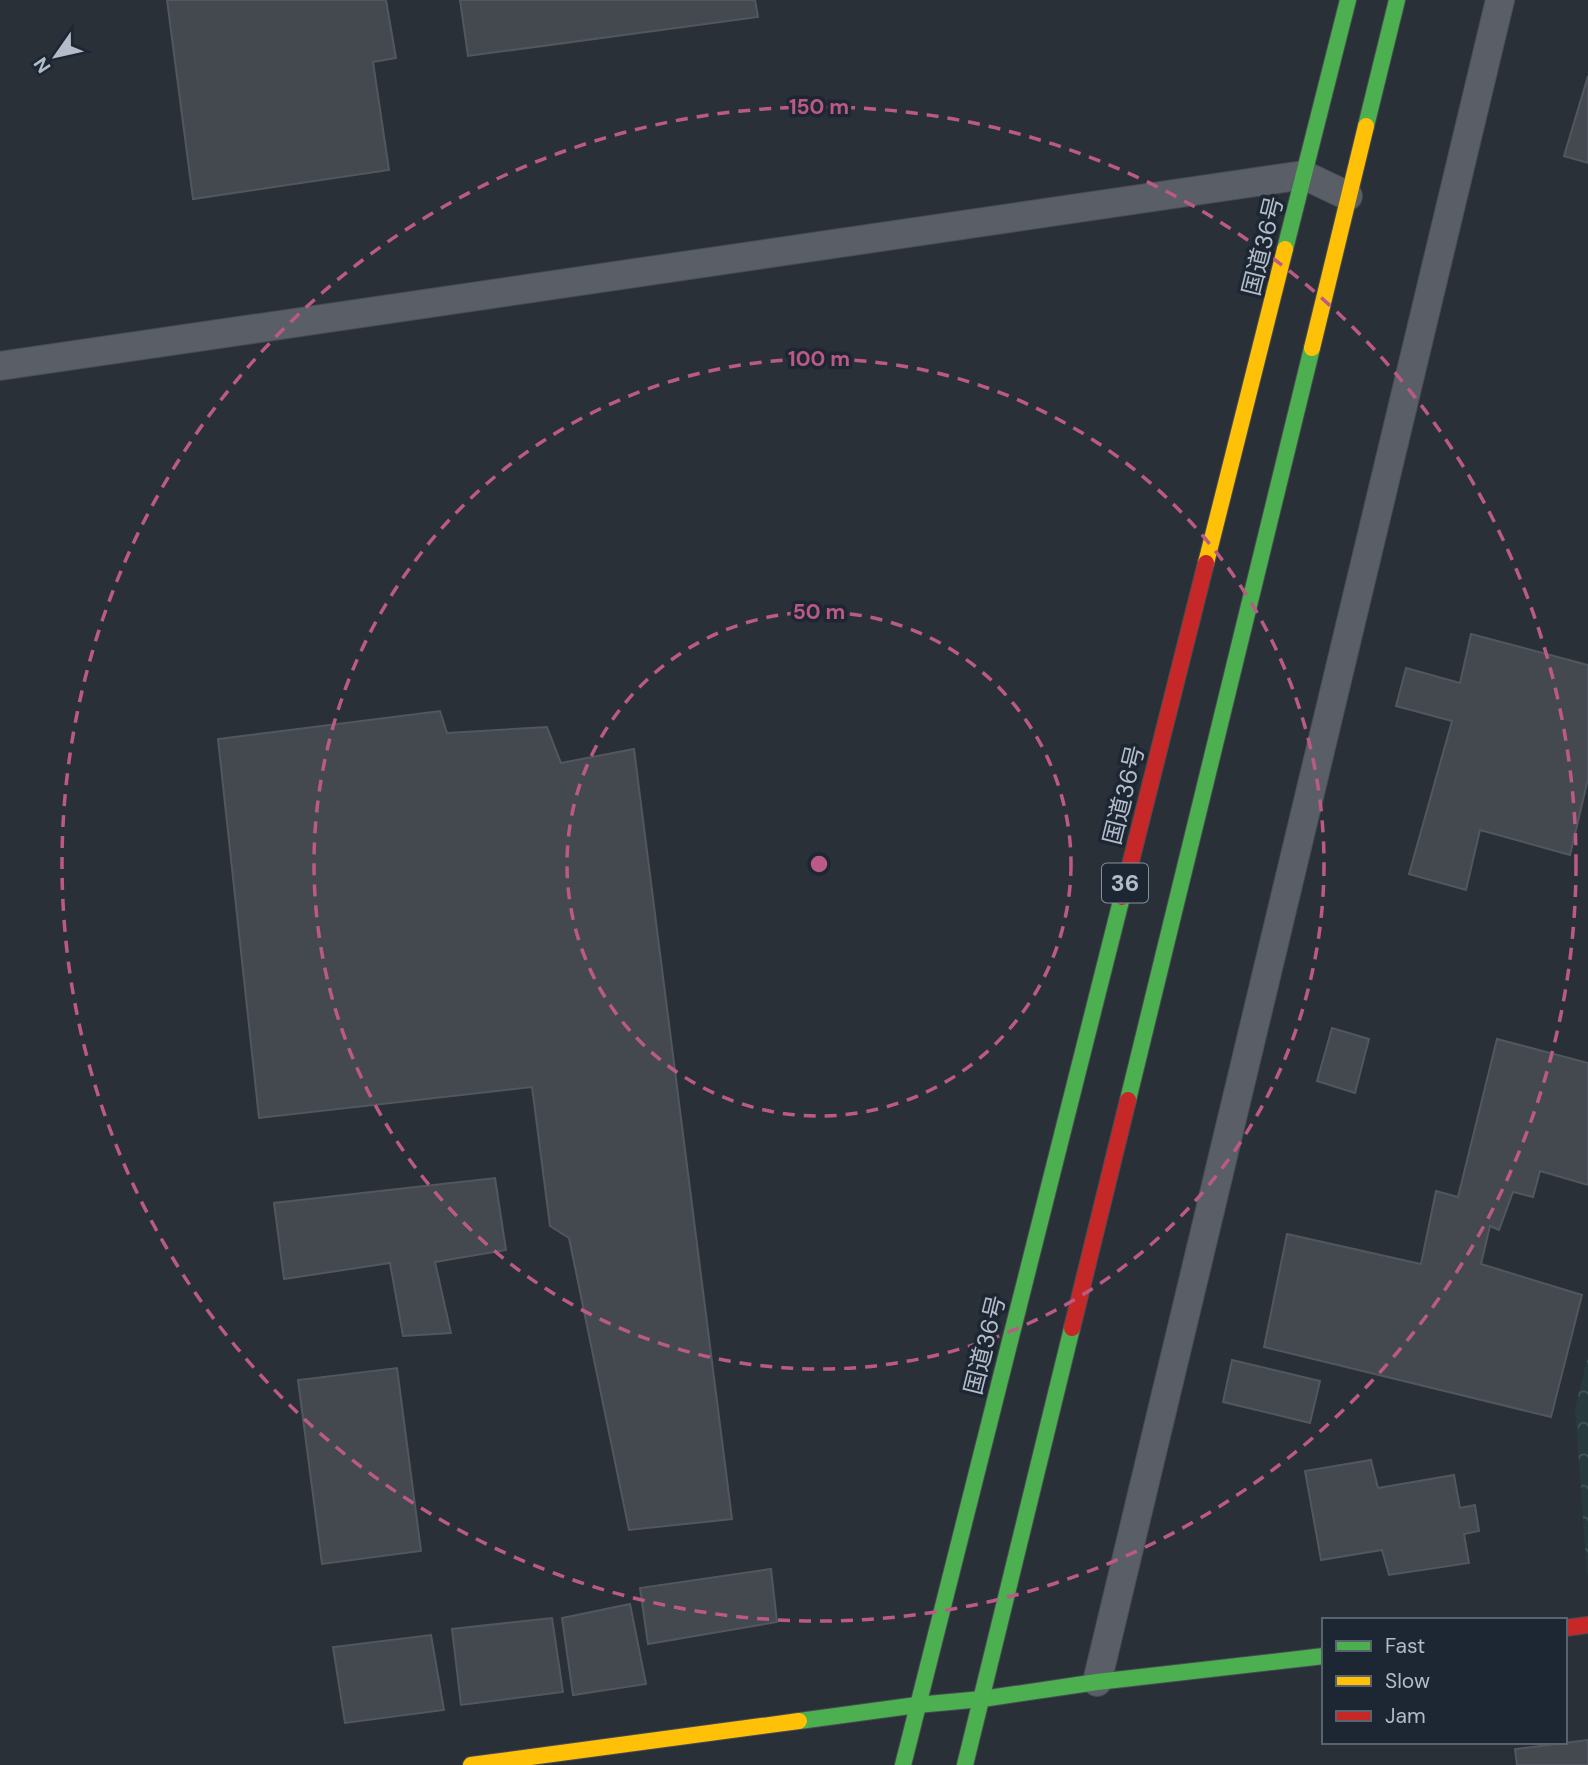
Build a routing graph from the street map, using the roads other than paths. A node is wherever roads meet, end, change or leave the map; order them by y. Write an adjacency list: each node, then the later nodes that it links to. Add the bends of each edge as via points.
1 (1348, 0): 4 (main road, 国道36号 / 36)
2 (1397, 0): 5 (main road, 36)
3 (1500, 0): 10 (street)
4 (1304, 175): 5 (street); 6 (street); 12 (main road, 国道36号 / 36)
5 (1348, 196): 11 (main road, 36)
6 (0, 366)
7 (1588, 1625): 8 (main road)
8 (1567, 1628)
9 (1322, 1656): 10 (main road)
10 (1097, 1682): 11 (main road)
11 (982, 1699): 12 (main road); 15 (main road, 36)
12 (917, 1705): 13 (main road); 14 (main road, 国道36号 / 36)
13 (471, 1765)
14 (903, 1765)
15 (965, 1765)

